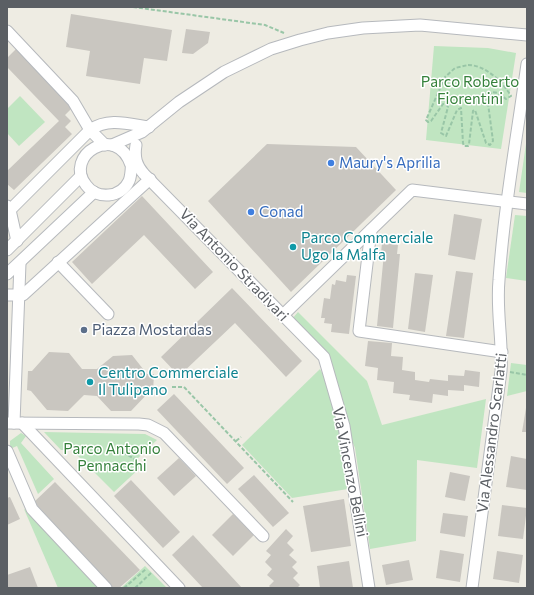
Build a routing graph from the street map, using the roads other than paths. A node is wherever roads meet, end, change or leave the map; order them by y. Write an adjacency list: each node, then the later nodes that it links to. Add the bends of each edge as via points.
1 (7, 31): 4 (street, via 73,101)
2 (527, 35): 5 (street, via 420,25 328,33 271,49 224,72 179,102)
3 (527, 64): 12 (street, Via Alessandro Scarlatti)
4 (90, 130): 5 (street, via 109,122); 6 (street); 14 (street)
5 (146, 130): 6 (street); 7 (street)
6 (109, 145): 8 (street, via 124,152); 9 (street, via 98,146 86,154 80,169)
7 (136, 145): 8 (street); 10 (street, Via Antonio Stradivari, via 136,163)
8 (131, 170): 10 (street); 11 (street, via 124,188 118,193 110,195)
9 (81, 176): 11 (street, via 84,183); 16 (street)
10 (147, 177): 18 (street); 24 (street, Via Antonio Stradivari)
11 (94, 192): 19 (street)
12 (507, 201): 13 (street); 15 (street, via 412,190); 25 (street, Via Alessandro Scarlatti, via 498,289)
13 (527, 204)
14 (8, 210): 16 (street)
15 (371, 230): 24 (street); 25 (street, via 359,331)
16 (17, 241): 17 (street)
17 (7, 250)
18 (58, 262): 22 (street, via 23,295); 23 (street)
19 (20, 263): 20 (street); 22 (street)
20 (7, 274)
21 (7, 295): 22 (street)
22 (19, 295): 27 (street)
23 (108, 314)
24 (282, 315): 26 (street, Via Antonio Stradivari)
25 (502, 352): 33 (street, Via Alessandro Scarlatti)
26 (324, 357): 32 (street, Via Vincenzo Bellini, via 344,426)
27 (14, 423): 29 (street, via 139,424 157,428); 31 (street)
28 (7, 451): 30 (street, via 32,509)
29 (264, 536)
30 (106, 588)
31 (179, 588)
32 (369, 588)
33 (472, 588)

